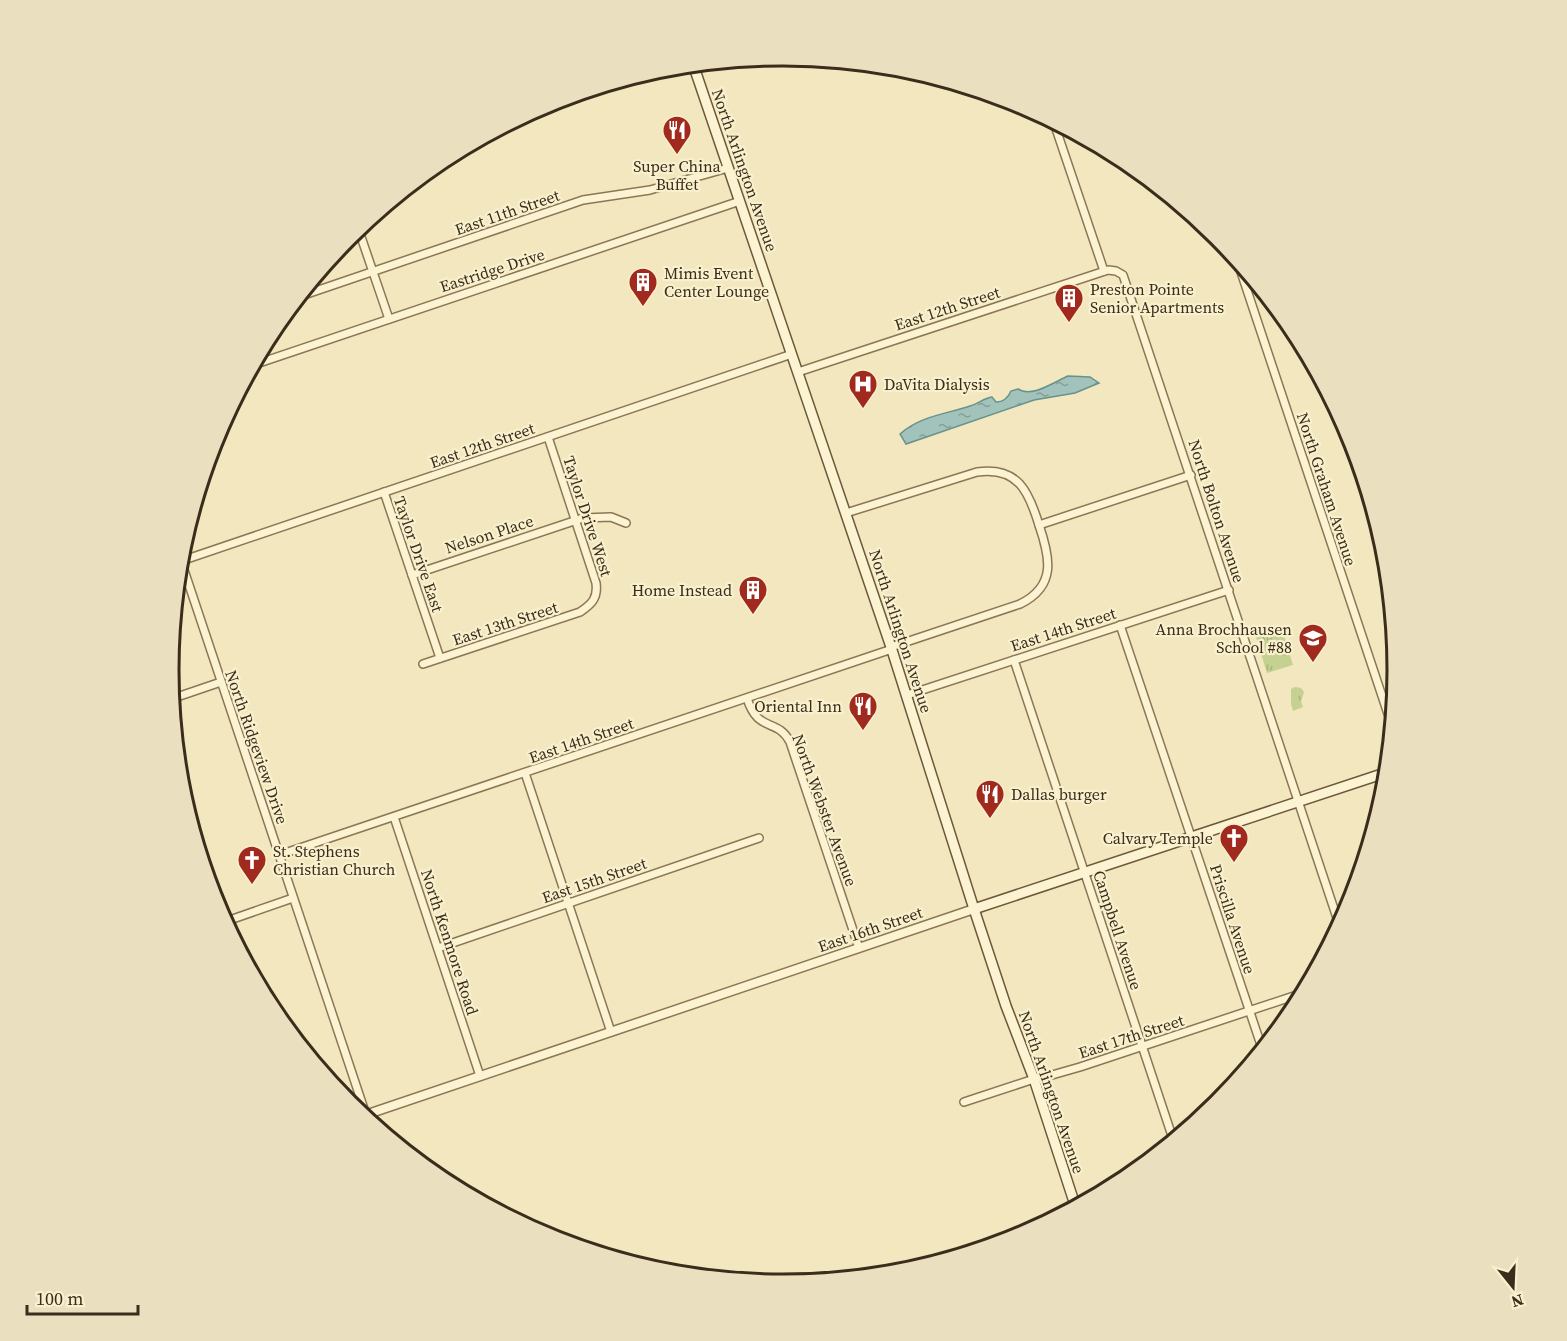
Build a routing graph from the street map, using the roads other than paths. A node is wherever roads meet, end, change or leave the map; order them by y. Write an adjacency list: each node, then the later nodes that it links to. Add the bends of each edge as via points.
1 (696, 73): 3 (main road, North Arlington Avenue)
2 (1057, 131): 6 (street)
3 (728, 168): 4 (main road, North Arlington Avenue); 7 (street, East 11th Street, via 642,192 583,200)
4 (741, 201): 10 (street, Eastridge Drive); 11 (main road, North Arlington Avenue)
5 (361, 238): 7 (street)
6 (1104, 271): 13 (street, East 12th Street); 15 (street, North Bolton Avenue, via 1118,272 1126,280)
7 (373, 272): 9 (street, East 11th Street); 10 (street)
8 (1243, 278): 35 (street, North Graham Avenue)
9 (313, 292)
10 (388, 319): 12 (street, Eastridge Drive)
11 (792, 354): 13 (main road, North Arlington Avenue); 14 (street, East 12th Street)
12 (265, 360)
13 (798, 372): 17 (main road, North Arlington Avenue)
14 (548, 437): 16 (street, East 12th Street); 18 (street, Taylor Drive West)
15 (1191, 475): 20 (street); 24 (street, North Bolton Avenue)
16 (384, 492): 21 (street, East 12th Street); 22 (street, Taylor Drive East)
17 (846, 513): 20 (street, East 14th Street, via 991,471 1007,475 1021,485 1031,499); 27 (main road, North Arlington Avenue)
18 (576, 520): 19 (street, Nelson Place, via 611,517); 22 (street, Nelson Place); 25 (street, Taylor Drive West, via 597,585)
19 (626, 523)
20 (1039, 525): 27 (street, East 14th Street, via 1049,565 1045,581 1035,595 1020,604)
21 (190, 557)
22 (412, 575): 28 (street, Taylor Drive East)
23 (186, 579): 31 (street, North Ridgeview Drive)
24 (1229, 590): 26 (street, East 14th Street); 38 (street, North Bolton Avenue)
25 (593, 603): 28 (street, East 13th Street, via 580,612)
26 (1120, 625): 29 (street, East 14th Street); 41 (street, Priscilla Avenue)
27 (891, 648): 32 (main road, North Arlington Avenue); 34 (street, East 14th Street)
28 (440, 658): 30 (street, East 13th Street)
29 (1014, 660): 32 (street, East 14th Street); 43 (street, Campbell Avenue)
30 (423, 664)
31 (221, 682): 33 (street); 42 (street, North Ridgeview Drive)
32 (907, 695): 46 (main road, North Arlington Avenue)
33 (180, 696)
34 (747, 698): 36 (street, East 14th Street); 50 (street, North Webster Avenue, via 757,719 779,729 790,742)
35 (1387, 711)
36 (525, 773): 39 (street, East 14th Street); 45 (street)
37 (1378, 775): 38 (main road, East 16th Street)
38 (1299, 802): 41 (main road, East 16th Street); 47 (street, North Bolton Avenue)
39 (394, 817): 42 (street, East 14th Street); 49 (street, North Kenmore Road)
40 (759, 838): 45 (street, East 15th Street)
41 (1191, 838): 43 (main road, East 16th Street); 52 (street, Priscilla Avenue)
42 (279, 855): 44 (street, North Ridgeview Drive)
43 (1085, 873): 46 (main road, East 16th Street); 55 (street, Campbell Avenue)
44 (293, 898): 48 (street); 58 (street, North Ridgeview Drive)
45 (568, 904): 49 (street, East 15th Street); 53 (street)
46 (974, 909): 50 (street, East 16th Street); 57 (main road, North Arlington Avenue)
47 (1336, 915)
48 (233, 919)
49 (438, 948): 56 (street, North Kenmore Road)
50 (859, 948): 53 (street, East 16th Street)
51 (1292, 997): 52 (street, East 17th Street)
52 (1249, 1011): 54 (street, Priscilla Avenue); 55 (street, East 17th Street)
53 (611, 1032): 56 (street, East 16th Street)
54 (1260, 1042)
55 (1142, 1046): 57 (street, East 17th Street); 61 (street, Campbell Avenue)
56 (480, 1076): 60 (street, East 16th Street)
57 (1034, 1078): 59 (street, East 17th Street); 62 (main road, North Arlington Avenue)
58 (360, 1101)
59 (964, 1102)
60 (372, 1112)
61 (1171, 1134)
62 (1074, 1201)

